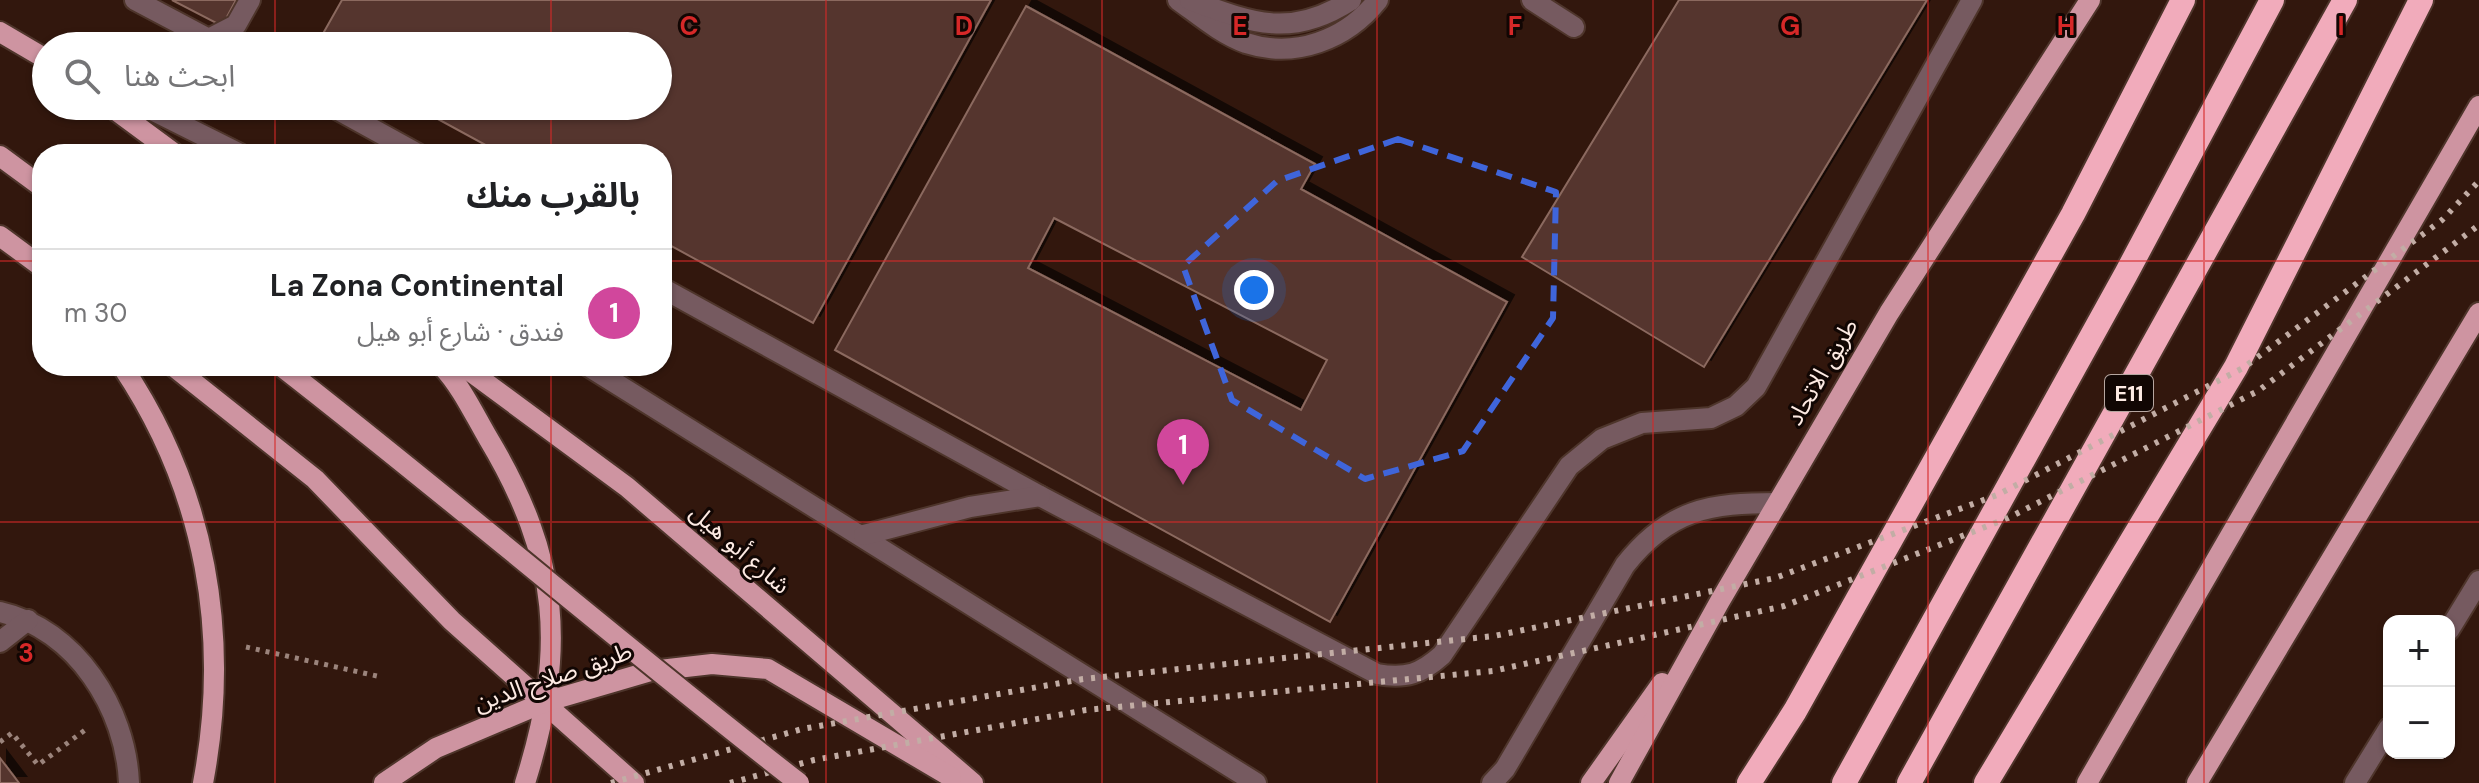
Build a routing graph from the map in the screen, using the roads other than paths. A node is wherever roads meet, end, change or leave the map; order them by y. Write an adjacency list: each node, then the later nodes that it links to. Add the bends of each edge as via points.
1 (135, 0): 16 (street)
2 (250, 0): 17 (street)
3 (1178, 0): 6 (street, via 1231,35 1277,49 1309,46 1339,35)
4 (1190, 0): 5 (street, via 1246,21 1274,25 1329,15)
5 (1351, 0)
6 (1378, 0)
7 (1532, 0): 14 (street)
8 (1972, 0): 38 (street, via 1756,387 1736,406 1711,418 1642,423 1602,439 1569,466 1442,655 1424,671 1402,678 1377,674)
9 (2090, 0): 39 (main road, طريق الاتحاد, via 1889,313)
10 (2183, 0): 61 (highway, via 2073,214 1795,711)
11 (2272, 0): 62 (highway, E11)
12 (2345, 0): 63 (highway, E11)
13 (2421, 0): 64 (highway, via 2236,367)
14 (1574, 27)
15 (0, 32): 18 (main road)
16 (195, 32)
17 (228, 32)
18 (32, 51)
19 (2479, 106): 65 (main road)
20 (129, 120): 23 (main road)
21 (172, 120): 24 (street)
22 (356, 120): 25 (street)
23 (161, 144)
24 (220, 144)
25 (400, 144)
26 (0, 156): 27 (main road)
27 (32, 180)
28 (0, 236): 29 (main road)
29 (32, 260)
30 (672, 294): 38 (street)
31 (2479, 313): 66 (main road)
32 (129, 376): 50 (main road, via 183,480 206,558 216,640 214,726)
33 (186, 376): 47 (main road, via 315,479 452,621)
34 (294, 376): 54 (main road, bridge)
35 (448, 376): 47 (main road, via 496,451 543,559 553,636)
36 (477, 376): 56 (main road, شارع أبو هيل, via 627,487)
37 (604, 376): 40 (street)
38 (1040, 496): 40 (street, via 970,507)
39 (1778, 503): 42 (main road, طريق الاتحاد); 58 (street, via 1703,508 1670,521 1643,542)
40 (864, 535): 57 (street)
41 (2479, 581): 45 (street)
42 (1720, 601): 59 (main road); 60 (main road, طريق الاتحاد)
43 (0, 612): 44 (street)
44 (28, 620): 46 (street); 49 (street, via 63,644 91,674 113,710 128,750)
45 (2455, 620)
46 (0, 642)
47 (545, 702): 51 (main road, طريق صلاح الدين, via 436,748); 52 (main road); 53 (main road); 55 (main road, طريق صلاح الدين, via 651,671 712,664 768,669)
48 (2383, 738): 67 (street)
49 (129, 783)
50 (203, 783)
51 (384, 783)
52 (525, 783)
53 (634, 783)
54 (799, 783)
55 (961, 783)
56 (973, 783)
57 (1256, 783)
58 (1492, 783)
59 (1591, 783)
60 (1619, 783)
61 (1749, 783)
62 (1844, 783)
63 (1909, 783)
64 (1986, 783)
65 (2087, 783)
66 (2197, 783)
67 (2355, 783)

